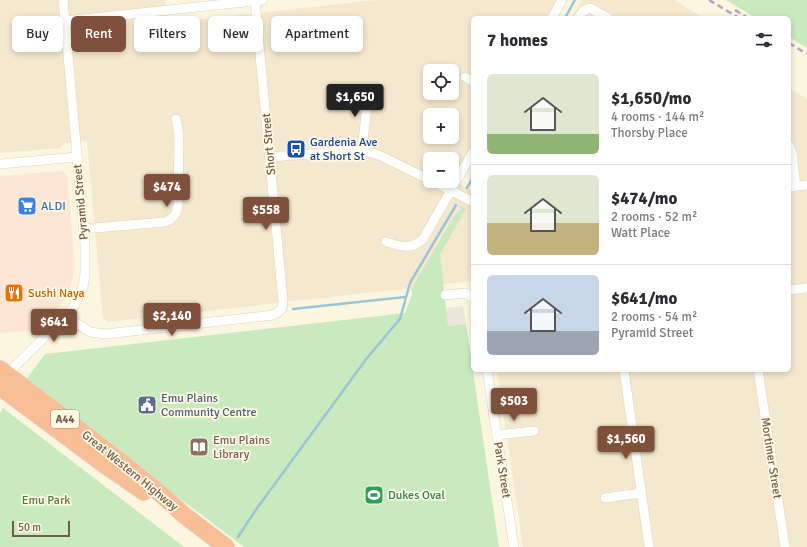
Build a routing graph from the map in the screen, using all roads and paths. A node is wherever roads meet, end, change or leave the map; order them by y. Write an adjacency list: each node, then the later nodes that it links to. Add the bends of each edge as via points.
1 (63, 0): 7 (street, Pyramid Street)
2 (259, 0): 7 (street); 14 (street, Short Street)
3 (562, 0): 4 (street)
4 (553, 16)
5 (579, 16): 6 (street, via 583,10 590,8)
6 (604, 16)
7 (65, 21): 13 (street, Pyramid Street)
8 (369, 88): 10 (street)
9 (176, 119): 22 (street, via 179,134 178,207 175,216 164,222)
10 (362, 150): 14 (street); 16 (street)
11 (791, 150): 18 (street)
12 (471, 155): 20 (street)
13 (77, 157): 15 (street); 22 (street, Pyramid Street)
14 (271, 157): 28 (street, Short Street, via 283,301 281,310 273,315 100,334 83,329)
15 (0, 164)
16 (423, 176)
17 (807, 185): 18 (street)
18 (793, 187)
19 (446, 188): 20 (street)
20 (450, 190): 21 (street); 23 (street, via 421,241 408,247)
21 (471, 200)
22 (84, 229): 28 (street, Pyramid Street, via 86,258 83,287)
23 (386, 242)
24 (807, 288): 25 (street)
25 (791, 290)
26 (445, 295): 27 (street, via 466,293)
27 (471, 297)
28 (66, 316): 32 (street, Pyramid Street)
29 (487, 372): 34 (street, Park Street)
30 (624, 372): 35 (street)
31 (758, 372): 40 (street, Mortimer Street)
32 (1, 377): 37 (highway, Great Western Highway / A44, via 122,478 184,515)
33 (534, 431): 34 (street)
34 (497, 434): 38 (street, Park Street)
35 (640, 493): 36 (street); 39 (street)
36 (605, 498)
37 (226, 547)
38 (514, 547)
39 (649, 547)
40 (785, 547)

